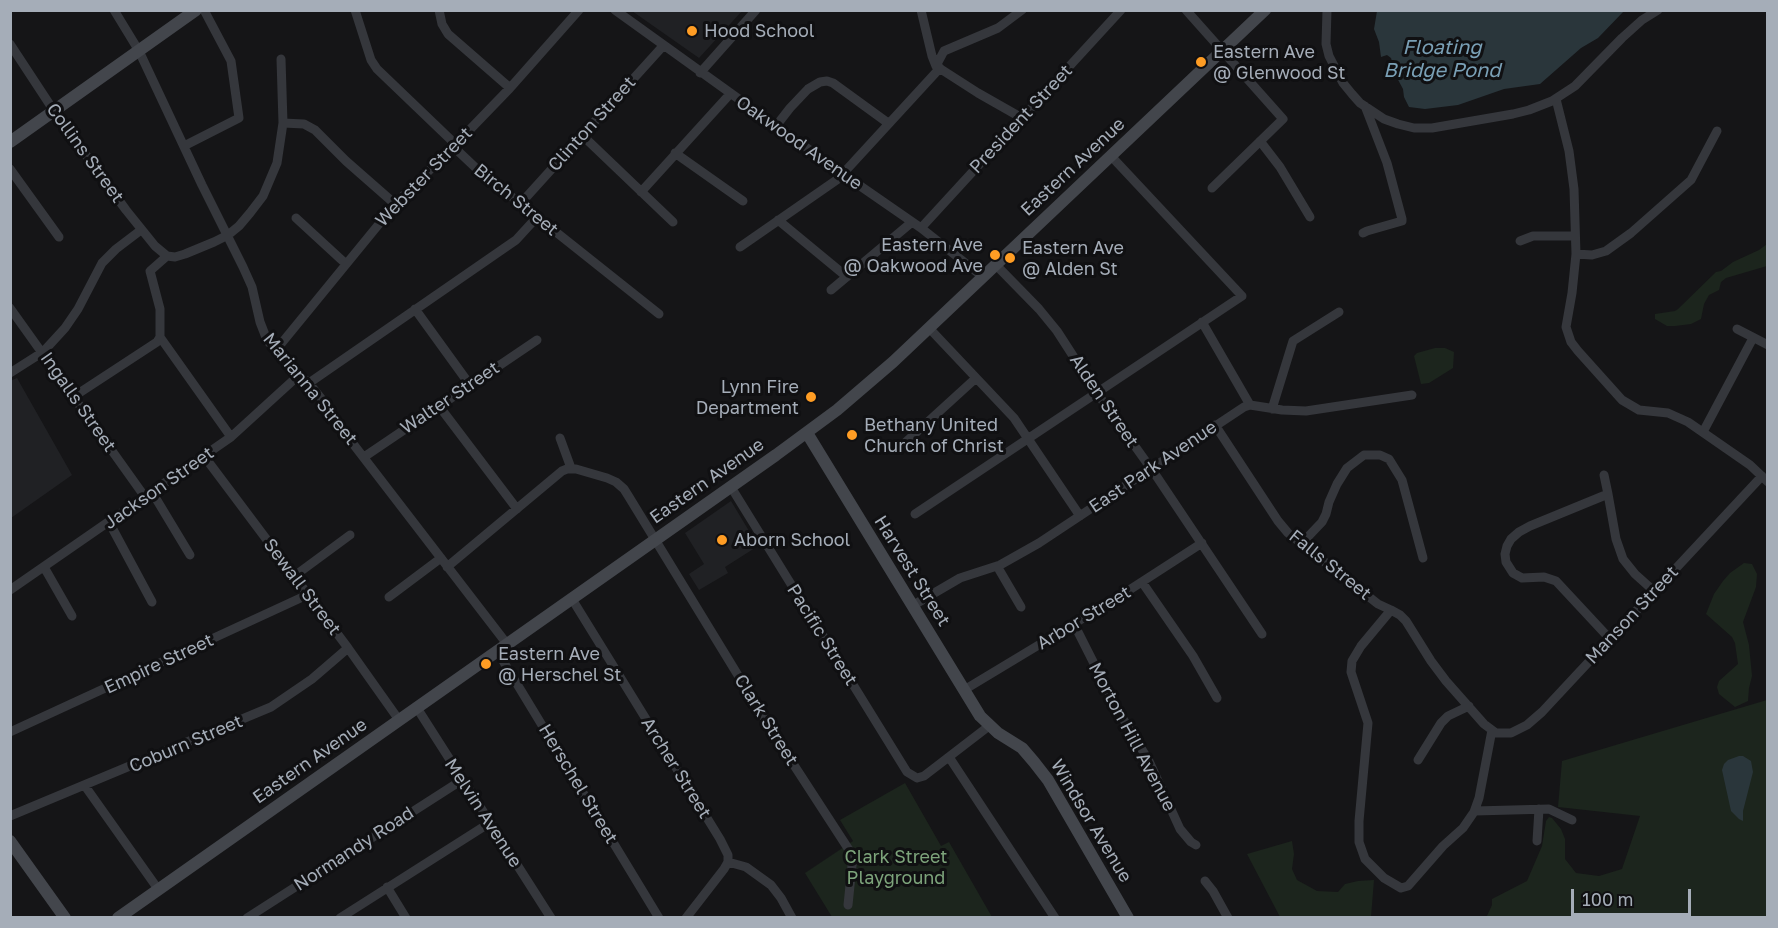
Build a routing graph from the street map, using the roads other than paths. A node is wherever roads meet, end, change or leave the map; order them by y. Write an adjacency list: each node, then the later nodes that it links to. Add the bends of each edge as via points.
1 (114, 10): 18 (street, Marianna Street)
2 (196, 10): 18 (main road)
3 (204, 10): 36 (street, via 231,61 239,118)
4 (355, 10): 37 (street, Birch Street, via 370,60)
5 (439, 10): 23 (street, via 448,33)
6 (579, 10): 23 (street, Webster Street)
7 (615, 10): 16 (street, Oakwood Avenue)
8 (756, 10): 22 (street)
9 (921, 10): 21 (street)
10 (1022, 10): 21 (street, via 998,28 944,51)
11 (1121, 10): 28 (street, President Street)
12 (1186, 10): 19 (street)
13 (1265, 10): 19 (main road, Eastern Avenue)
14 (1327, 10): 26 (street, via 1329,56 1343,83)
15 (1658, 10): 25 (street, via 1632,28 1584,78)
16 (663, 46): 22 (street, Oakwood Avenue); 33 (street, Clinton Street)
17 (11, 47): 27 (street, Collins Street)
18 (139, 51): 27 (main road); 36 (street, Marianna Street)
19 (1222, 51): 35 (street, via 1282,119); 39 (main road, Eastern Avenue)
20 (280, 59): 29 (street)
21 (938, 67): 28 (street); 30 (street)
22 (700, 73): 24 (street, Oakwood Avenue)
23 (510, 88): 37 (street, Webster Street)
24 (730, 94): 31 (street, Oakwood Avenue); 38 (street)
25 (1556, 99): 26 (street, via 1513,114 1432,128 1398,124); 56 (street, via 1573,176)
26 (1365, 106): 54 (street, via 1388,163 1402,221)
27 (54, 111): 34 (main road); 53 (street, Collins Street)
28 (1022, 118): 52 (street, President Street)
29 (283, 123): 46 (street, via 304,124 315,130); 55 (street, via 277,163 266,190 239,226)
30 (888, 123): 31 (street, via 832,83 820,82 798,99); 41 (street)
31 (776, 126): 41 (street, Oakwood Avenue)
32 (1717, 131): 60 (street, via 1691,180 1631,233 1606,251)
33 (582, 135): 43 (street); 45 (street, Clinton Street)
34 (10, 141)
35 (1260, 141): 42 (street); 49 (street)
36 (184, 146): 55 (street, Marianna Street)
37 (454, 146): 45 (street, Birch Street); 46 (street, Webster Street)
38 (675, 153): 43 (street); 44 (street)
39 (1111, 156): 63 (main road, Eastern Avenue); 71 (street, via 1242,296)
40 (10, 169): 57 (street)
41 (843, 174): 50 (street); 52 (street, Oakwood Avenue)
42 (1212, 188)
43 (641, 192): 51 (street)
44 (743, 201)
45 (521, 203): 47 (street, Birch Street)
46 (395, 204): 62 (street, Webster Street)
47 (538, 216): 68 (street, via 516,240); 70 (street, Birch Street)
48 (296, 218): 62 (street)
49 (1310, 218)
50 (778, 220): 59 (street); 64 (street)
51 (673, 222)
52 (916, 225): 64 (street, President Street); 65 (street, Oakwood Avenue)
53 (141, 230): 61 (street, Collins Street); 79 (street, via 102,263 78,309)
54 (1363, 233)
55 (228, 234): 61 (street, via 184,254); 78 (street, Marianna Street, via 252,287 262,331)
56 (1575, 236): 58 (street, via 1533,236); 60 (street)
57 (59, 237)
58 (1520, 241)
59 (740, 247)
60 (1576, 254): 92 (street, via 1566,327 1578,351 1631,406 1677,416)
61 (166, 256): 74 (street, via 150,271 160,309)
62 (346, 264): 78 (street, Webster Street)
63 (996, 265): 65 (main road, Eastern Avenue); 85 (street, Alden Street, via 1052,324)
64 (848, 277): 66 (street, President Street)
65 (983, 277): 72 (main road, Eastern Avenue)
66 (831, 290)
67 (10, 308): 79 (street, Ingalls Street)
68 (416, 309): 83 (street); 84 (street)
69 (1339, 312): 90 (street, via 1293,341)
70 (659, 314)
71 (1202, 322): 85 (street); 88 (street)
72 (929, 328): 82 (street); 93 (main road, Eastern Avenue)
73 (1737, 329): 75 (street)
74 (160, 337): 87 (street); 94 (street)
75 (1753, 338): 77 (street); 92 (street)
76 (537, 340): 84 (street, Walter Street)
77 (1767, 345)
78 (276, 350): 81 (street, Marianna Street)
79 (43, 352): 80 (street); 87 (street, Ingalls Street)
80 (10, 373)
81 (299, 375): 83 (street, Marianna Street); 94 (street, Jackson Street)
82 (976, 378): 96 (street); 97 (street)
83 (309, 383): 99 (street, Marianna Street)
84 (470, 385): 89 (street, Walter Street)
85 (1096, 392): 96 (street); 101 (street, Alden Street)
86 (1412, 395): 90 (street, via 1306,411)
87 (73, 397): 105 (street, Ingalls Street)
88 (1250, 405): 90 (street); 91 (street, East Park Avenue)
89 (439, 406): 99 (street, Walter Street); 107 (street)
90 (1272, 408)
91 (1215, 425): 101 (street, East Park Avenue); 114 (street, Falls Street, via 1278,520)
92 (1703, 432): 103 (street)
93 (807, 433): 104 (main road, Eastern Avenue); 129 (main road, Harvest Street)
94 (231, 437): 98 (street, Jackson Street)
95 (560, 438): 100 (street)
96 (1029, 439): 108 (street); 109 (street)
97 (897, 450)
98 (204, 456): 105 (street, Jackson Street); 121 (street, Sewall Street)
99 (364, 457): 116 (street, Marianna Street)
100 (570, 468): 107 (street); 112 (street, Clark Street, via 616,482)
101 (1150, 468): 109 (street, East Park Avenue); 113 (street, Alden Street)
102 (1604, 474): 106 (street)
103 (1765, 479): 124 (street, Manson Street)
104 (731, 487): 112 (main road, Eastern Avenue); 146 (street, Pacific Street, via 907,772 917,778 924,776)
105 (149, 494): 110 (street, Jackson Street); 115 (street, Ingalls Street)
106 (1608, 494): 124 (street, via 1623,559); 135 (street, via 1530,526 1511,539 1505,554 1513,573 1522,578 1556,581)
107 (517, 509): 120 (street)
108 (915, 514)
109 (1080, 516): 118 (street, East Park Avenue)
110 (109, 522): 119 (street, Jackson Street); 128 (street)
111 (351, 536): 121 (street)
112 (655, 540): 127 (main road, Eastern Avenue); 162 (street, Clark Street, via 853,856)
113 (1202, 543): 122 (street, Arbor Street); 134 (street, Alden Street)
114 (1302, 543): 117 (street, via 1322,522 1347,468 1364,455 1380,455 1389,459 1402,480); 131 (street, Falls Street, via 1378,604)
115 (190, 555)
116 (441, 558): 120 (street, Marianna Street); 126 (street)
117 (1423, 558)
118 (997, 566): 129 (street, East Park Avenue, via 960,578); 130 (street)
119 (44, 567): 123 (street, Jackson Street); 132 (street)
120 (447, 567): 136 (street, Marianna Street)
121 (293, 577): 125 (street, Sewall Street)
122 (1142, 582): 133 (street, Arbor Street); 139 (street)
123 (10, 590)
124 (1655, 592): 135 (street, Manson Street)
125 (307, 595): 137 (street, Sewall Street); 145 (street, Empire Street)
126 (389, 597)
127 (572, 599): 136 (main road, Eastern Avenue); 158 (street, Archer Street, via 725,847)
128 (152, 602)
129 (912, 606): 138 (main road, Harvest Street)
130 (1021, 607)
131 (1391, 610): 140 (street, Falls Street, via 1406,621 1431,661); 151 (street, via 1361,646 1351,667 1368,723 1359,821 1359,842 1365,859 1384,878 1401,888 1408,886)
132 (72, 616)
133 (1074, 624): 138 (street, Arbor Street); 157 (street, Morton Hill Avenue, via 1117,710 1149,761 1180,829)
134 (1262, 634)
135 (1610, 639): 144 (street, Manson Street, via 1527,725 1511,733)
136 (502, 647): 141 (main road, Eastern Avenue); 169 (street, Herschel Street)
137 (348, 648): 142 (street, Sewall Street); 149 (street, Coburn Street, via 271,707)
138 (964, 690): 143 (main road, Harvest Street)
139 (1217, 698)
140 (1469, 706): 144 (street, Falls Street); 147 (street, via 1441,723)
141 (417, 708): 142 (main road, Eastern Avenue); 148 (street, Melvin Avenue)
142 (399, 720): 161 (main road, Eastern Avenue)
143 (989, 726): 146 (street); 173 (main road, Windsor Avenue, via 1022,748 1048,780)
144 (1492, 730): 151 (street)
145 (10, 732)
146 (949, 757): 172 (street)
147 (1418, 760)
148 (462, 780): 154 (street, Melvin Avenue); 166 (street, Normandy Road)
149 (85, 786): 152 (street, Coburn Street); 161 (street)
150 (1539, 809): 151 (street); 153 (street, via 1549,809); 156 (street)
151 (1475, 810)
152 (10, 816)
153 (1572, 820)
154 (491, 822): 160 (street); 163 (street, Melvin Avenue)
155 (10, 841): 164 (main road)
156 (1538, 841)
157 (1196, 845)
158 (728, 862): 170 (street); 171 (street, via 746,867 771,885)
159 (1205, 881): 174 (street)
160 (387, 887): 167 (street); 168 (street)
161 (158, 889): 165 (main road, Eastern Avenue)
162 (848, 905)
163 (549, 917)
164 (65, 918)
165 (118, 918)
166 (247, 918)
167 (340, 918)
168 (406, 918)
169 (659, 918)
170 (686, 918)
171 (792, 918)
172 (1055, 918)
173 (1128, 918)
174 (1228, 918)

